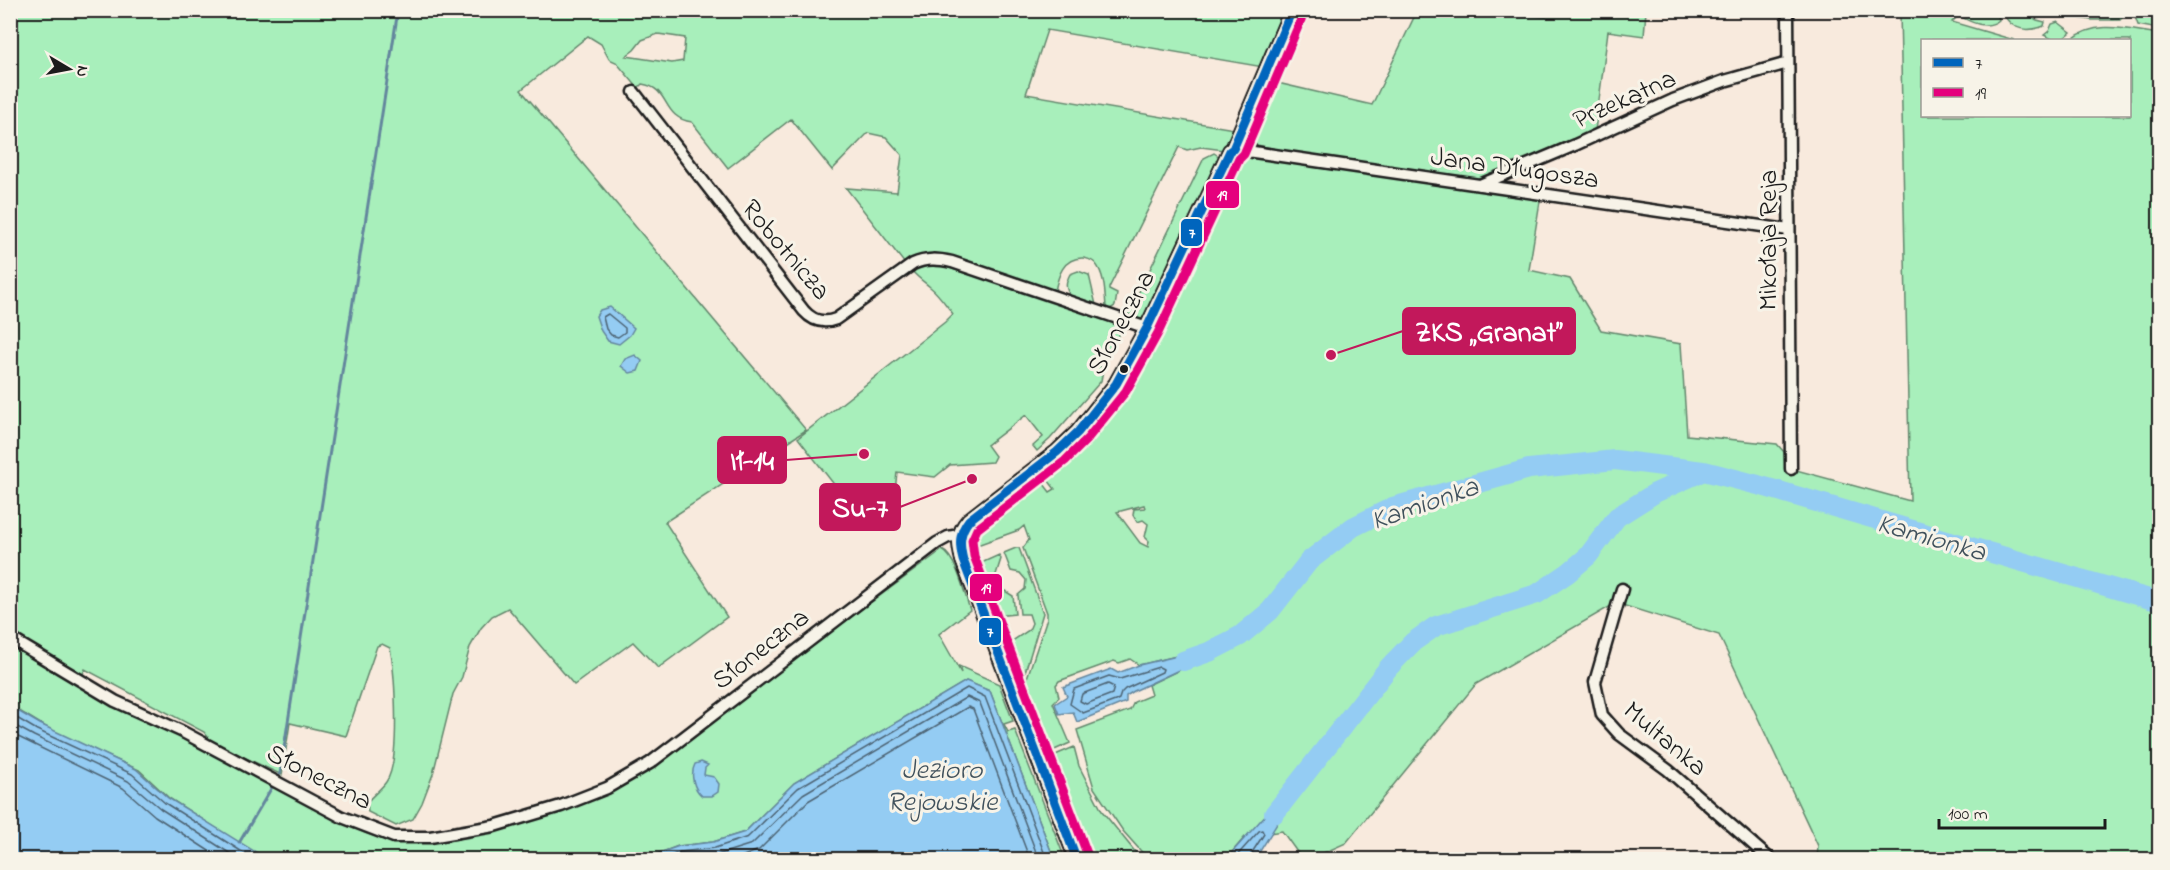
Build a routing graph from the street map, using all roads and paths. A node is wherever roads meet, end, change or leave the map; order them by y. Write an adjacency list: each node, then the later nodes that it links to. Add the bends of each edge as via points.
1 (1292, 10): 5 (street, Słoneczna)
2 (1788, 10): 3 (street, Mikołaja Reja)
3 (1788, 63): 6 (street, Przekątna, via 1673,100); 7 (street, Mikołaja Reja)
4 (634, 92): 8 (street, Robotnicza, via 804,311 816,320 836,319 913,264 933,259)
5 (1233, 149): 6 (street, Jana Długosza); 8 (street, Słoneczna)
6 (1481, 184): 7 (street, Jana Długosza)
7 (1789, 230): 9 (street, Mikołaja Reja)
8 (1147, 328): 10 (street, Słoneczna, via 1116,384 1078,432 969,520)
9 (1791, 469)
10 (959, 536): 12 (street, Słoneczna, via 937,543 650,763 615,783 561,806 497,825 430,837 394,837 342,817 181,731 115,701); 13 (street, via 963,561)
11 (1622, 589): 14 (street, Multanka, via 1595,682 1602,715 1618,734 1668,770)
12 (10, 638)
13 (1077, 860)
14 (1771, 860)

